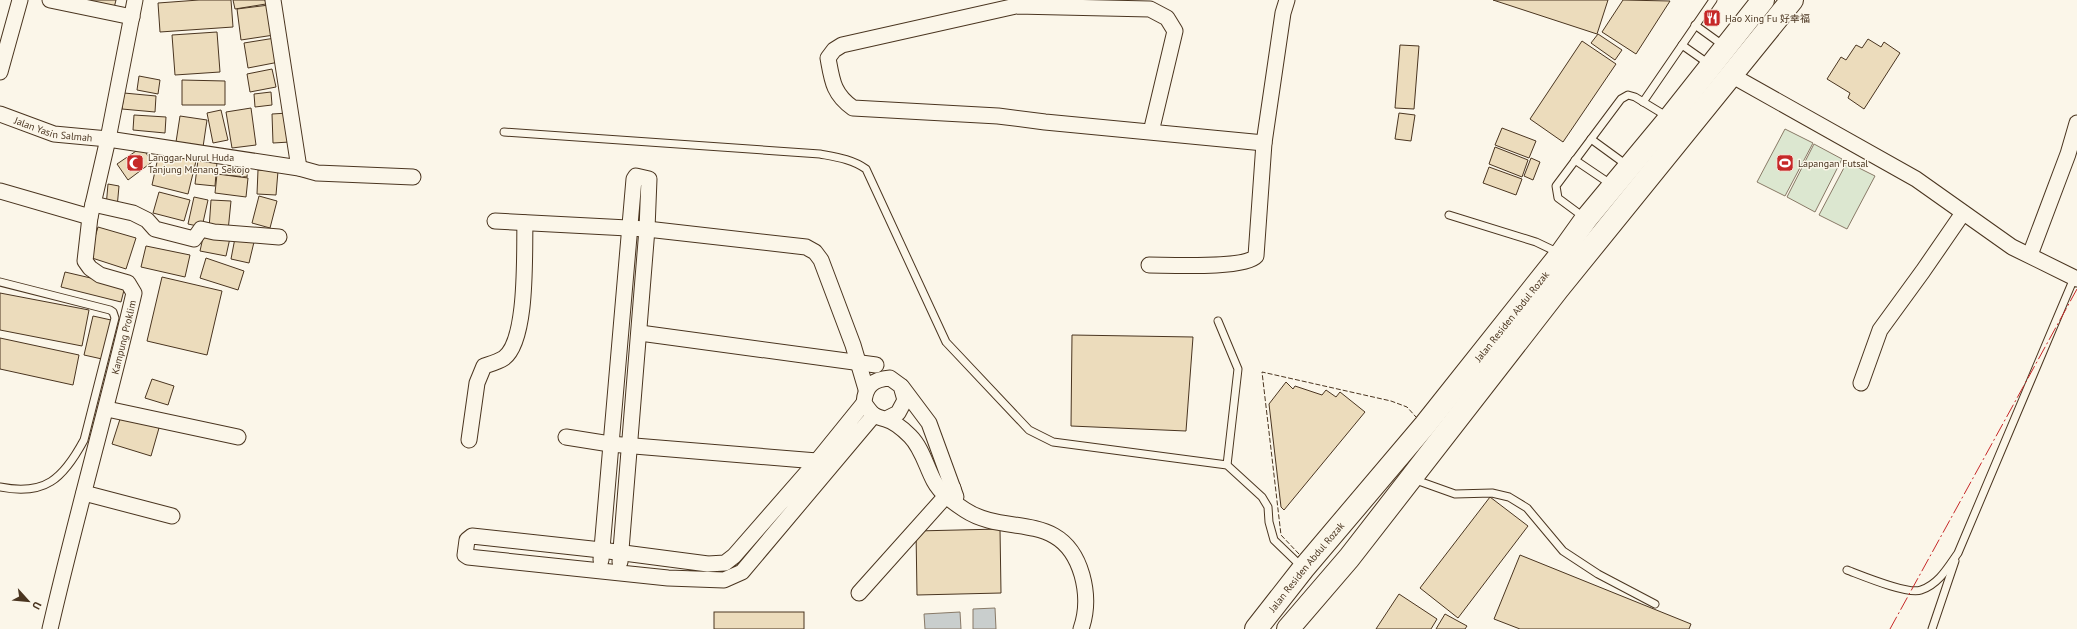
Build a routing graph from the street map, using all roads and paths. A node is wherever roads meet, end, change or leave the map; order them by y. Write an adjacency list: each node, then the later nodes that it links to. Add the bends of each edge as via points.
1 (20, 0): 14 (street)
2 (50, 0): 9 (street)
3 (135, 0): 9 (street, Kampung Proklim)
4 (273, 0): 27 (street)
5 (1287, 0): 24 (street)
6 (1713, 0): 10 (lane)
7 (1792, 0): 15 (highway, Jalan Residen Abdul Rozak)
8 (1758, 1): 12 (highway, Jalan Residen Abdul Rozak)
9 (132, 17): 22 (street, Kampung Proklim)
10 (1695, 25): 11 (lane); 12 (lane)
11 (1682, 45): 13 (lane); 16 (lane)
12 (1725, 48): 13 (highway, Jalan Residen Abdul Rozak)
13 (1711, 65): 18 (highway, Jalan Residen Abdul Rozak)
14 (0, 72)
15 (1731, 75): 32 (street, via 1916,179); 62 (highway, Jalan Residen Abdul Rozak, via 1558,289)
16 (1643, 102): 18 (lane); 23 (lane, via 1631,96 1621,99)
17 (0, 114): 22 (street, Jalan Yasin Salmah, via 54,134)
18 (1669, 118): 26 (highway, Jalan Residen Abdul Rozak)
19 (2077, 124): 41 (street)
20 (504, 132): 61 (lane, via 820,154 860,165 866,169 946,342 1029,430 1053,442)
21 (1151, 132): 21 (street, via 998,116 853,108 841,99 833,85 828,58 842,45 1016,6 1150,9 1167,18 1175,31); 24 (street)
22 (108, 139): 27 (street, Jalan Yasin Salmah); 31 (street, Kampung Proklim)
23 (1591, 140): 25 (lane); 26 (lane)
24 (1264, 143): 42 (street, via 1256,256 1253,260 1209,265)
25 (1575, 160): 29 (lane); 34 (lane, via 1556,186 1556,192 1558,198)
26 (1630, 167): 29 (highway, Jalan Residen Abdul Rozak)
27 (298, 168): 28 (street, Jalan Yasin Salmah, via 317,172)
28 (413, 177)
29 (1614, 186): 34 (highway, Jalan Residen Abdul Rozak)
30 (0, 191): 31 (street)
31 (92, 211): 39 (street, via 133,213 147,220 155,229 194,239 201,229); 53 (street, Kampung Proklim, via 85,261 100,275 128,283 134,293)
32 (1963, 213): 41 (street); 51 (street, via 1880,330)
33 (1449, 215): 40 (lane, via 1536,242)
34 (1586, 219): 40 (highway, Jalan Residen Abdul Rozak)
35 (495, 221): 36 (street)
36 (525, 223): 37 (street); 57 (street, via 519,325 514,345 504,358 484,366 477,383)
37 (631, 228): 38 (street); 38 (street, via 636,176 649,179); 58 (street)
38 (647, 229): 46 (street); 47 (street, via 806,247 815,252 821,260)
39 (279, 237)
40 (1561, 254): 73 (highway, Jalan Residen Abdul Rozak, via 1425,425)
41 (2030, 255): 43 (street)
42 (1149, 265)
43 (2076, 279): 71 (lane)
44 (0, 282): 63 (lane, via 110,310 114,312 115,318 84,440 75,457 56,477 39,488 22,490)
45 (1218, 321): 61 (lane, via 1238,369)
46 (640, 333): 48 (street); 59 (street)
47 (853, 345): 48 (street); 49 (street)
48 (858, 363): 49 (street); 52 (street)
49 (876, 365): 50 (street)
50 (896, 382): 52 (street, via 877,380); 54 (street, via 905,400 902,407 898,413); 64 (street, via 929,423)
51 (1861, 383)
52 (865, 396): 54 (street); 60 (street)
53 (107, 409): 55 (street); 65 (street, Kampung Proklim)
54 (880, 417): 64 (street, via 904,430 914,440 934,482); 68 (street)
55 (238, 437)
56 (566, 437): 58 (street)
57 (469, 440)
58 (610, 444): 59 (street); 69 (street)
59 (629, 445): 60 (street); 70 (street)
60 (817, 461): 67 (street)
61 (1227, 465): 73 (lane, via 1262,497 1268,507 1274,540)
62 (1411, 479): 79 (lane, via 1455,494 1492,493 1509,497 1527,508 1563,552); 80 (highway, Jalan Residen Abdul Rozak, via 1350,558)
63 (0, 487)
64 (949, 492): 78 (street); 82 (street, via 959,506 982,518 1037,528 1065,545 1078,563 1083,580 1086,614)
65 (84, 493): 66 (street); 81 (street, Kampung Proklim)
66 (172, 516)
67 (765, 518): 68 (street); 72 (street, via 734,556)
68 (779, 528): 77 (street, via 742,572)
69 (601, 550): 70 (street); 75 (street); 75 (street, via 472,536 467,540 464,553 468,557)
70 (620, 552): 72 (street, via 708,564); 76 (street)
71 (1958, 553): 74 (lane, via 1935,582 1914,591); 84 (lane)
72 (725, 563): 77 (street)
73 (1303, 569): 83 (highway, Jalan Residen Abdul Rozak)
74 (1847, 570)
75 (600, 571): 76 (street)
76 (619, 573): 77 (street, via 668,578)
77 (730, 578)
78 (859, 593)
79 (1655, 604)
80 (1291, 628)
81 (50, 629)
82 (1081, 629)
83 (1256, 629)
84 (1932, 629)

